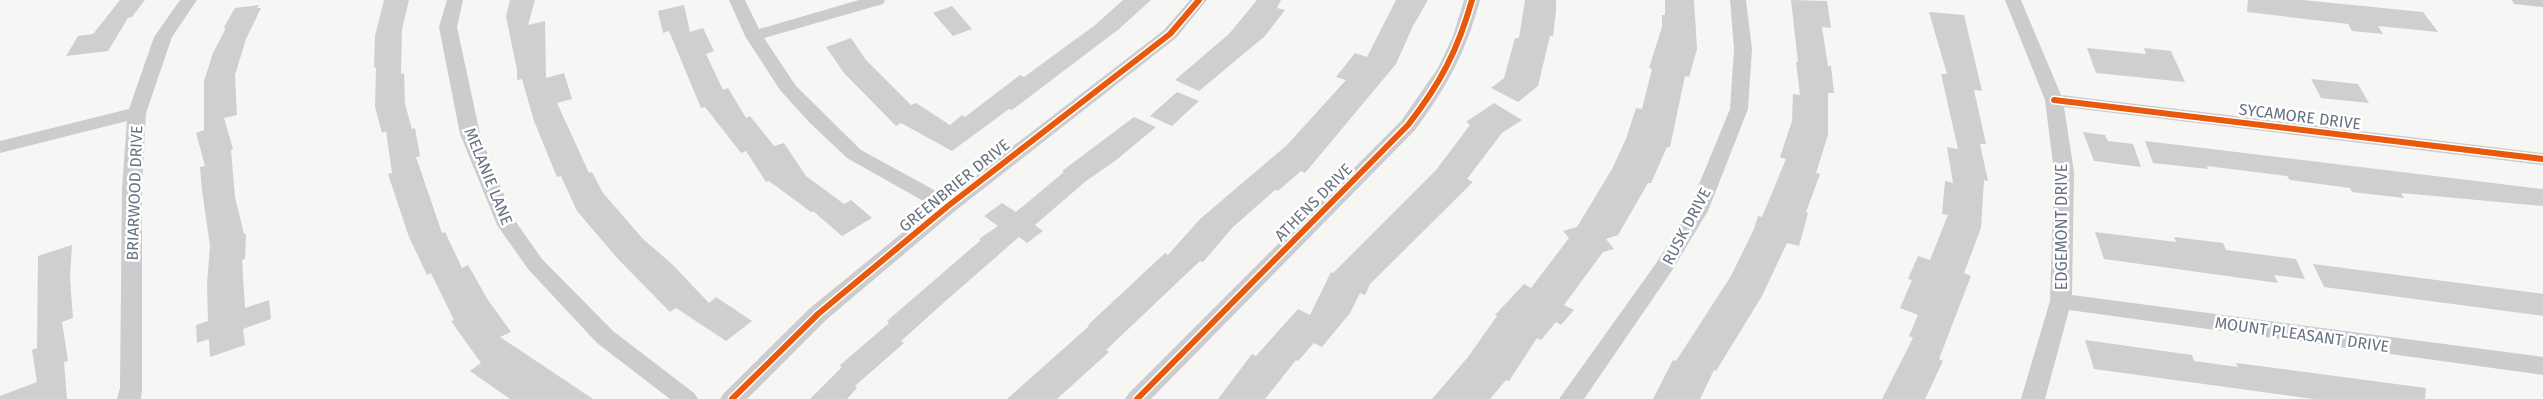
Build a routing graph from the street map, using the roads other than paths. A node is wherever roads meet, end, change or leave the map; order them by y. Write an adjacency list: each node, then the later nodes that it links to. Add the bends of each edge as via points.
1 (189, 0): 13 (street, BRIARWOOD DRIVE, via 163,37)
2 (455, 0): 20 (street, MELANIE LANE, via 448,27 470,134 504,220 535,264 605,337)
3 (737, 0): 11 (street)
4 (877, 0): 11 (street)
5 (1199, 0): 16 (street, GREENBRIER DRIVE, via 1170,34)
6 (1472, 0): 22 (street, ATHENS DRIVE, via 1460,41 1438,88 1397,140)
7 (1738, 0): 23 (street, RUSK DRIVE, via 1743,49 1739,109 1698,211 1664,267)
8 (2013, 0): 12 (street, EDGEMONT DRIVE)
9 (2520, 0): 10 (street)
10 (2543, 2)
11 (754, 36): 16 (street, via 789,90 854,154)
12 (2054, 100): 15 (street, SYCAMORE DRIVE); 17 (street, EDGEMONT DRIVE, via 2064,172)
13 (137, 113): 14 (street); 19 (street, BRIARWOOD DRIVE, via 132,187)
14 (0, 147)
15 (2543, 159)
16 (948, 206): 21 (street, GREENBRIER DRIVE, via 818,314)
17 (2061, 301): 18 (street, MOUNT PLEASANT DRIVE); 24 (street, EDGEMONT DRIVE)
18 (2543, 366)
19 (129, 399)
20 (686, 399)
21 (732, 399)
22 (1137, 399)
23 (1571, 399)
24 (2033, 399)

